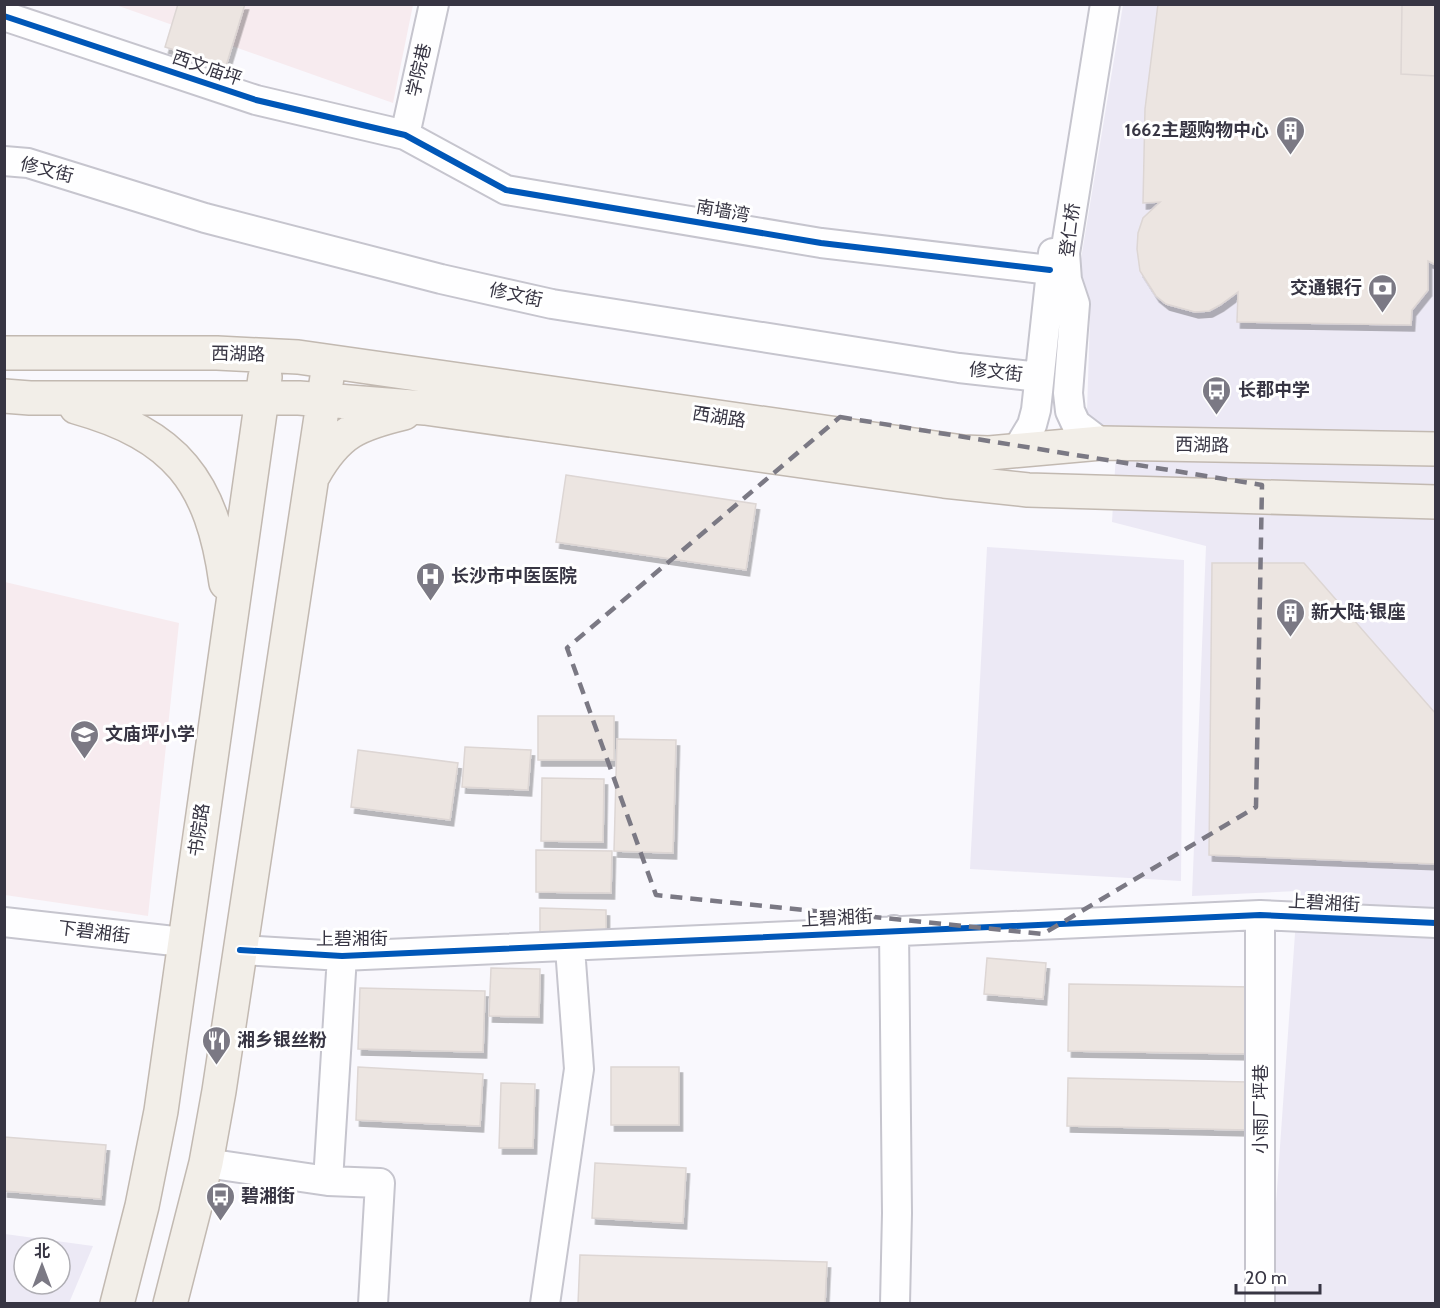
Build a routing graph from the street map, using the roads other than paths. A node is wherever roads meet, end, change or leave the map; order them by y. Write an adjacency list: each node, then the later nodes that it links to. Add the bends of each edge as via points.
1 (434, 4): 5 (street, 学院巷)
2 (1092, 4): 7 (street, 登仁桥)
3 (1105, 4): 16 (street, 登仁桥, via 1065,253 1067,280 1075,304 1070,411 1076,424)
4 (4, 15): 5 (street, 西文庙坪, via 256,100)
5 (405, 135): 7 (street, 南墙湾, via 506,190 821,243)
6 (4, 161): 11 (street, 修文街, via 28,163 283,239 552,303 959,368)
7 (1050, 270): 11 (street, 登仁桥)
8 (4, 353): 9 (main road, 西湖路)
9 (268, 354): 10 (main road, 西湖路); 13 (main road, 书院路)
10 (330, 360): 14 (main road); 18 (main road, 西湖路, via 941,450)
11 (1039, 377): 18 (street, 登仁桥, via 1032,425)
12 (17, 397): 13 (main road, 西湖路); 21 (main road, via 71,405 128,424 167,451 186,470 202,494 221,545)
13 (262, 397): 14 (main road, 西湖路); 21 (main road, 书院路)
14 (323, 399): 15 (main road, 西湖路); 19 (main road)
15 (425, 408): 19 (main road, via 361,425 346,434 322,460); 20 (main road, 西湖路, via 1028,490)
16 (1101, 443): 17 (main road, 西湖路); 18 (main road, 西湖路)
17 (1436, 449)
18 (1017, 450)
19 (310, 490): 28 (main road)
20 (1430, 503)
21 (229, 633): 26 (main road, 书院路)
22 (1260, 915): 24 (street, 上碧湘街); 25 (street, 上碧湘街); 37 (street, 小雨厂坪巷)
23 (4, 922): 26 (street, 下碧湘街)
24 (1436, 923)
25 (894, 930): 27 (street, 上碧湘街); 36 (street)
26 (183, 942): 32 (main road, 书院路, via 161,1111)
27 (570, 948): 29 (street, 上碧湘街); 35 (street, via 579,1069)
28 (240, 950): 29 (street, 上碧湘街); 30 (main road)
29 (342, 956): 31 (street)
30 (206, 1163): 31 (street); 33 (main road)
31 (328, 1181): 34 (street, via 380,1183)
32 (117, 1304)
33 (170, 1304)
34 (373, 1304)
35 (545, 1304)
36 (895, 1304)
37 (1260, 1304)

